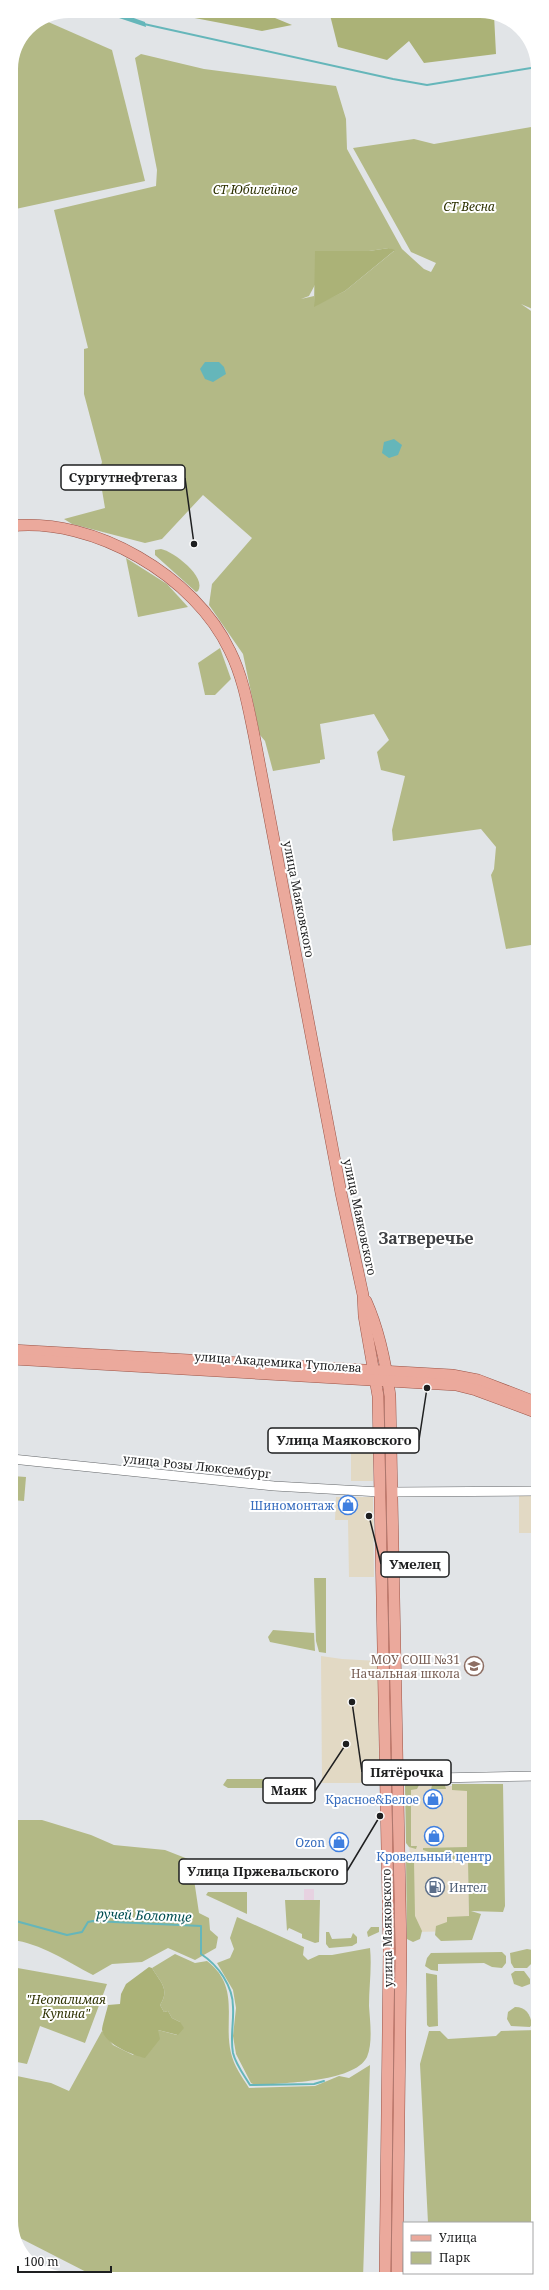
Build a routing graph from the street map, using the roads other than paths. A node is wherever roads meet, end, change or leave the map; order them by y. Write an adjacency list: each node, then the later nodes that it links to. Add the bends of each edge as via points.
1 (18, 526): 2 (main road, улица Маяковского, via 35,525 100,539 130,551 162,571 202,609 224,639 240,673)
2 (363, 1294): 6 (main road, улица Маяковского); 7 (main road, улица Маяковского, via 371,1312)
3 (18, 1351): 5 (main road, улица Академика Туполева)
4 (18, 1359): 5 (main road, улица Академика Туполева, via 174,1369)
5 (187, 1365): 6 (main road, улица Академика Туполева); 6 (main road, улица Академика Туполева, via 200,1361)
6 (374, 1376): 7 (main road, улица Академика Туполева); 12 (main road, улица Маяковского, via 378,1396)
7 (388, 1377): 8 (main road, улица Академика Туполева, via 464,1377); 9 (main road, улица Академика Туполева, via 466,1387); 13 (main road, улица Маяковского)
8 (531, 1401)
9 (531, 1411)
10 (18, 1460): 12 (street, улица Розы Люксембург, via 274,1486)
11 (531, 1491): 13 (street)
12 (380, 1492): 15 (main road, улица Маяковского)
13 (392, 1492): 16 (main road, улица Маяковского)
14 (531, 1776): 16 (street)
15 (386, 1779): 16 (street); 17 (main road, улица Маяковского, via 389,1957)
16 (398, 1779): 18 (main road, улица Маяковского, via 400,2119)
17 (386, 2272)
18 (397, 2272)

